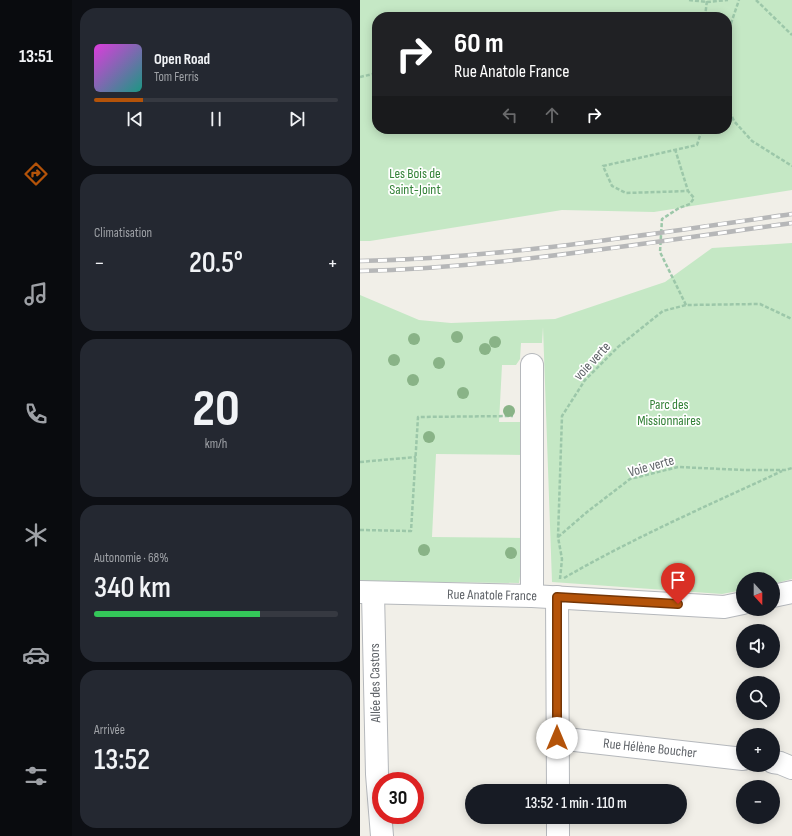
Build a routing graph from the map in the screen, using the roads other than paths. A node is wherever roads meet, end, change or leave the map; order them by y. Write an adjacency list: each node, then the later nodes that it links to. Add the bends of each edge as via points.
1 (532, 365): 6 (street)
2 (559, 588): 6 (street, Rue Anatole France); 7 (street, Rue Anatole France, via 724,607); 8 (street)
3 (367, 592): 6 (street, Rue Anatole France); 12 (street, Allée des Castors)
4 (792, 592): 5 (street)
5 (780, 595)
6 (532, 596)
7 (736, 604)
8 (557, 738): 9 (street, Rue Hélène Boucher); 13 (street)
9 (736, 757)
10 (780, 763): 11 (street)
11 (792, 768)
12 (368, 775): 15 (street, Allée des Castors)
13 (558, 784)
14 (558, 824): 16 (street)
15 (382, 836)
16 (558, 836)

